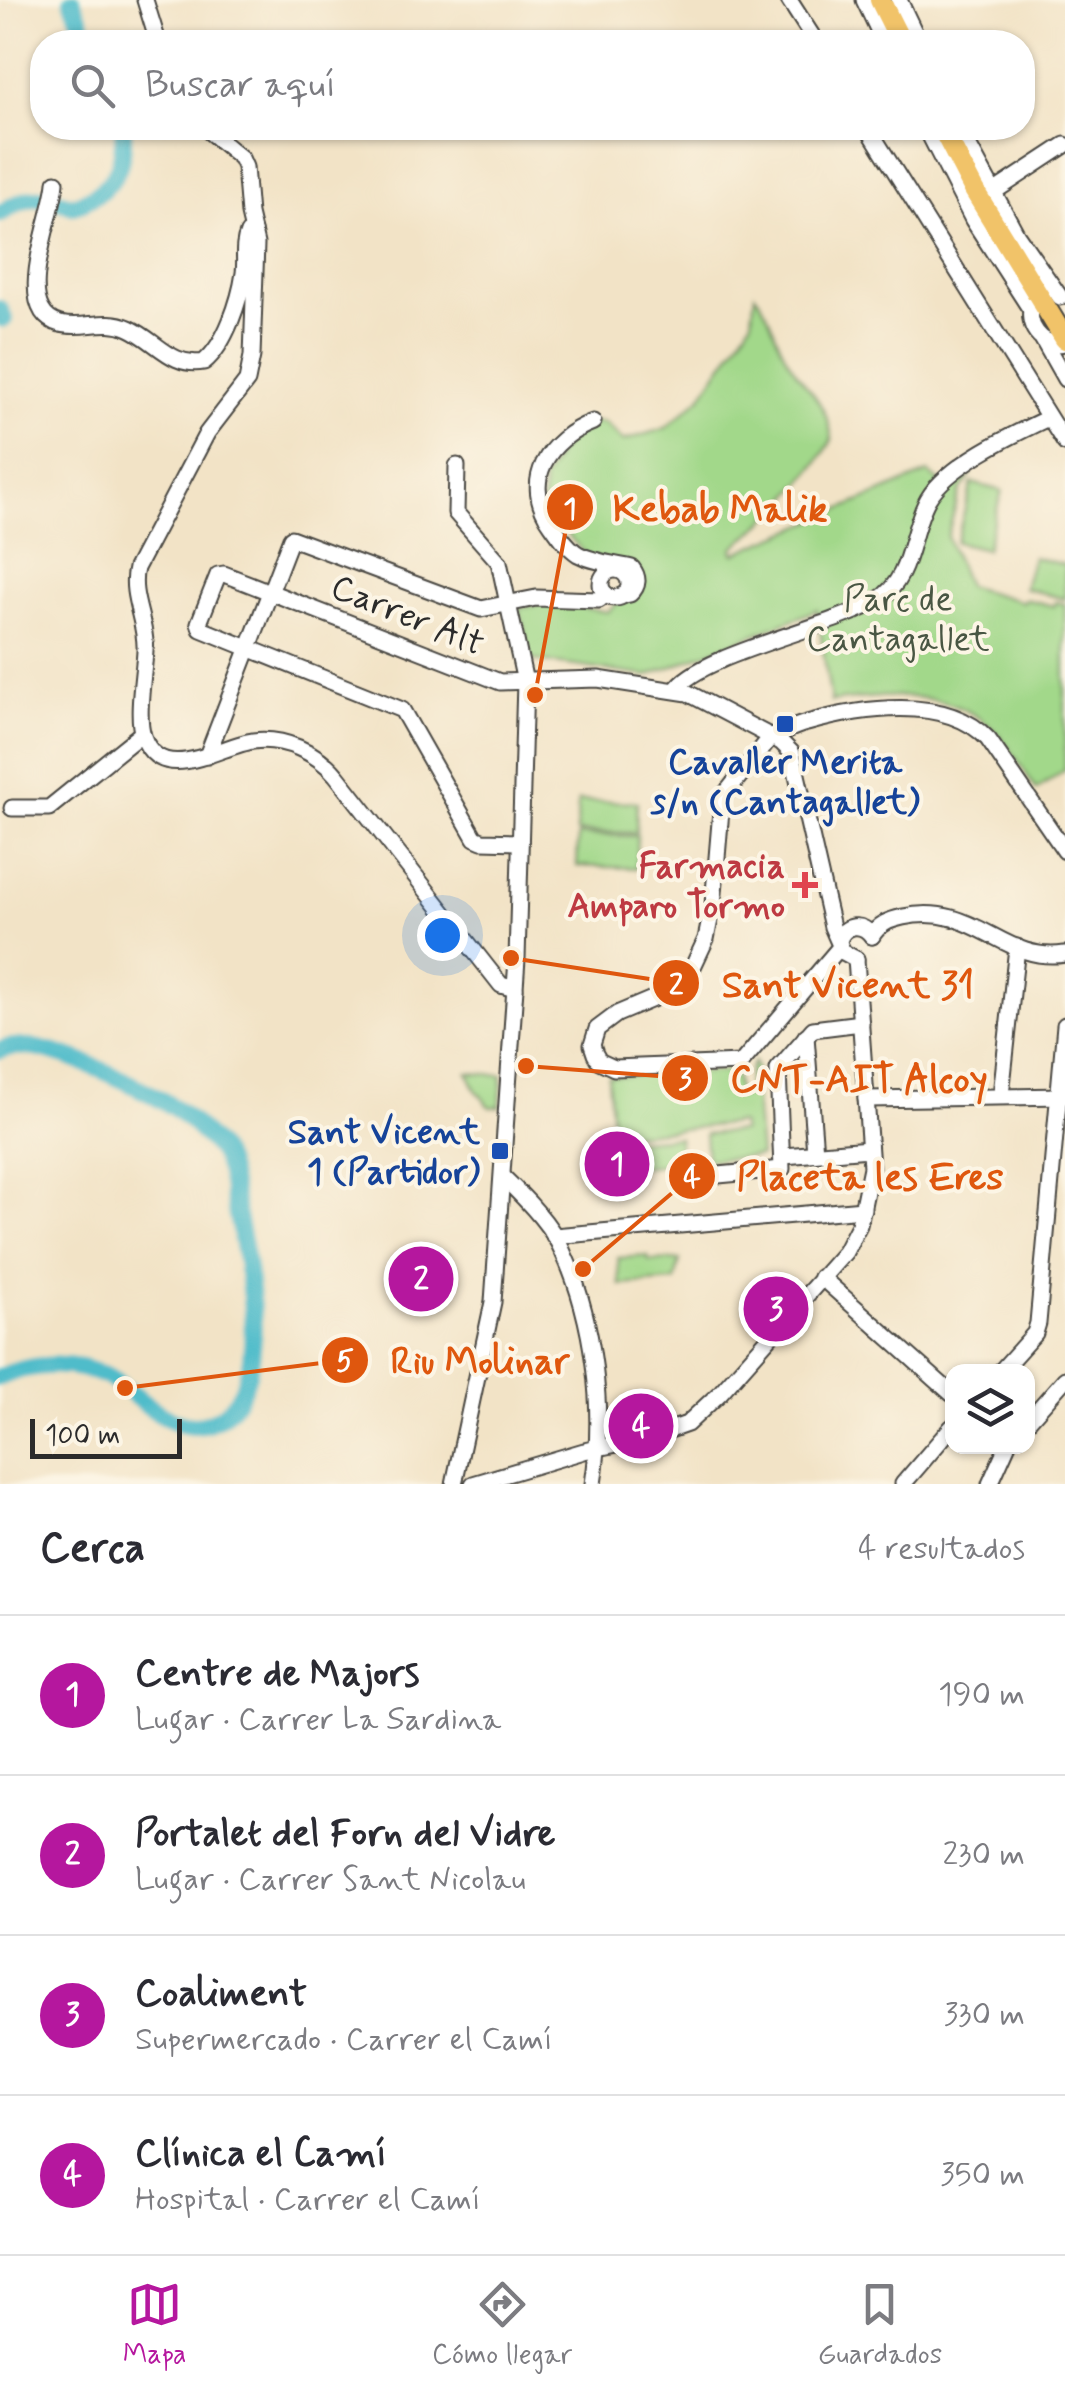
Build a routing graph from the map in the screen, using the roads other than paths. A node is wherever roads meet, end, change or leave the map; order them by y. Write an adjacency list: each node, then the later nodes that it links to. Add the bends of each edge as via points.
1 (146, 0): 6 (street)
2 (789, 0): 7 (street)
3 (864, 0): 8 (street)
4 (880, 0): 9 (main road)
5 (899, 0): 10 (street)
6 (155, 30)
7 (808, 30)
8 (878, 30)
9 (895, 30)
10 (913, 30)
11 (219, 140): 19 (street, via 246,167)
12 (875, 140): 23 (street)
13 (932, 140): 20 (street, via 973,220)
14 (948, 140): 20 (main road)
15 (965, 140): 18 (street)
16 (1065, 145): 18 (street)
17 (55, 192): 19 (street, via 34,288 42,310 65,325 123,325 182,362 204,362 214,353 236,304 244,245)
18 (992, 192): 20 (street, via 1034,262)
19 (253, 231): 33 (street, via 247,380 207,433 132,582 146,634)
20 (1044, 295): 21 (main road)
21 (1059, 343): 22 (street)
22 (1065, 378)
23 (1048, 418): 25 (street); 31 (street, via 944,480 925,506 888,594 685,678)
24 (593, 422): 28 (street, via 556,442 537,485 539,503 577,554 632,568 636,586 630,594 600,600)
25 (1065, 443)
26 (457, 466): 28 (street, via 456,513 499,562)
27 (271, 591): 28 (street, via 291,538 481,609); 29 (street); 29 (street, Carrer Alt, via 220,573 198,623); 30 (street, Carrer Alt, via 500,682)
28 (508, 603): 30 (street)
29 (248, 649): 36 (street); 38 (street, via 402,710 475,838)
30 (524, 682): 31 (street, Carrer Alt, via 598,680); 38 (street)
31 (676, 690): 34 (street, Carrer Alt)
32 (798, 726): 34 (street); 35 (street); 39 (street, via 885,711 958,719 988,739)
33 (142, 733): 36 (street, via 169,760); 37 (street, via 49,808)
34 (770, 738): 35 (street, Carrer Alt); 41 (street, via 722,798 714,905 690,971 669,992 605,1021 594,1037 595,1054 614,1068 741,1063)
35 (792, 753): 41 (street)
36 (208, 756): 45 (street, via 249,741 272,741 324,762 502,986)
37 (12, 808)
38 (520, 842): 45 (street)
39 (1065, 851)
40 (872, 936): 41 (street, via 854,926); 42 (street, via 882,924 937,914); 44 (street, via 869,952)
41 (840, 943): 44 (street)
42 (1017, 947): 43 (street, via 1036,955); 49 (street)
43 (1065, 954)
44 (856, 959): 46 (street)
45 (515, 989): 56 (street)
46 (861, 1023): 48 (street, via 820,1026); 51 (street)
47 (1065, 1025): 50 (street)
48 (806, 1036): 53 (street); 54 (street, via 776,1076)
49 (1000, 1095): 50 (street); 51 (street)
50 (1062, 1096): 60 (street, via 1038,1323)
51 (866, 1099): 52 (street)
52 (869, 1149): 53 (street); 57 (street)
53 (815, 1153): 54 (street)
54 (784, 1156): 55 (street, via 778,1171)
55 (697, 1174)
56 (504, 1178): 58 (street); 67 (street, via 493,1302)
57 (863, 1210): 58 (street); 59 (street, via 844,1252)
58 (554, 1236): 65 (street, via 593,1348)
59 (822, 1277): 62 (street); 65 (street, via 693,1420)
60 (1007, 1364)
61 (1065, 1379): 63 (street)
62 (945, 1388)
63 (1035, 1414)
64 (945, 1435): 70 (street)
65 (598, 1448): 68 (street); 69 (street)
66 (1003, 1454): 71 (street)
67 (454, 1484)
68 (473, 1484)
69 (593, 1484)
70 (903, 1484)
71 (990, 1484)

